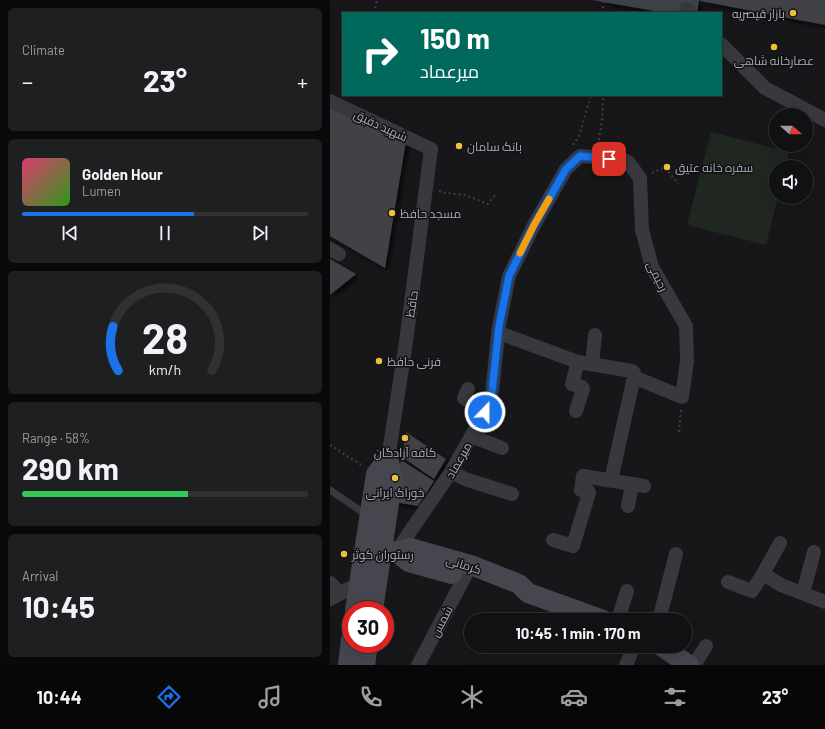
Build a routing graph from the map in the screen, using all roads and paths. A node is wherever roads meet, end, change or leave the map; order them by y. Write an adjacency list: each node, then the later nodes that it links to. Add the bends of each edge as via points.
1 (377, 0): 3 (path)
2 (604, 0): 4 (path)
3 (374, 12)
4 (602, 12)
5 (722, 45): 9 (street, via 765,88)
6 (591, 96): 12 (path, via 579,136 571,148)
7 (602, 96): 11 (path, via 602,121)
8 (330, 101): 10 (street, شهید دقیق)
9 (825, 120)
10 (432, 149): 15 (street, حافظ)
11 (597, 158): 12 (street, میرعماد, via 580,156); 13 (street, via 628,162)
12 (566, 169): 17 (street, میرعماد, via 509,276)
13 (640, 178): 14 (path, via 665,167); 22 (street, رحیمی, via 642,230 652,268 686,326 687,361)
14 (678, 184)
15 (426, 187): 16 (path, via 445,193 465,195 488,204); 29 (street, حافظ, via 407,335)
16 (495, 195)
17 (499, 333): 19 (street); 24 (street, میرعماد, via 492,392)
18 (595, 335): 19 (street)
19 (585, 363): 20 (street, via 632,371); 23 (street, via 572,384 583,389)
20 (634, 377): 22 (street); 31 (street)
21 (468, 389): 24 (street, via 464,398)
22 (682, 397): 25 (path)
23 (576, 411)
24 (485, 412): 26 (street, میرعماد)
25 (678, 432)
26 (471, 436): 28 (street); 30 (street, میرعماد)
27 (330, 445): 29 (path)
28 (502, 448)
29 (382, 466): 35 (street, حافظ); 38 (street, حافظ, via 394,477)
30 (451, 472): 33 (street, via 464,479); 38 (street, میرعماد)
31 (611, 480): 34 (street, via 638,485); 36 (street, via 583,476 581,490 589,493 573,546)
32 (330, 490): 35 (lane)
33 (512, 494)
34 (628, 506)
35 (368, 516): 46 (street, حافظ)
36 (553, 540)
37 (780, 543): 42 (street)
38 (389, 551): 41 (street, کرمانی, via 409,562); 48 (street, حافظ)
39 (814, 552): 47 (street)
40 (676, 554): 52 (street)
41 (468, 571): 50 (street, کرمانی, via 516,595 528,593); 60 (street, شمس)
42 (763, 574): 43 (street, via 752,591); 47 (street)
43 (728, 582)
44 (330, 583): 46 (street)
45 (626, 591): 51 (street)
46 (343, 593)
47 (803, 594): 49 (street)
48 (375, 601)
49 (825, 602)
50 (584, 613)
51 (620, 613)
52 (661, 613)
53 (706, 646): 63 (street)
54 (349, 653): 58 (street)
55 (367, 653): 59 (street)
56 (631, 653): 61 (street)
57 (671, 653): 62 (street)
58 (348, 665)
59 (365, 665)
60 (418, 665)
61 (626, 665)
62 (689, 665)
63 (694, 665)

